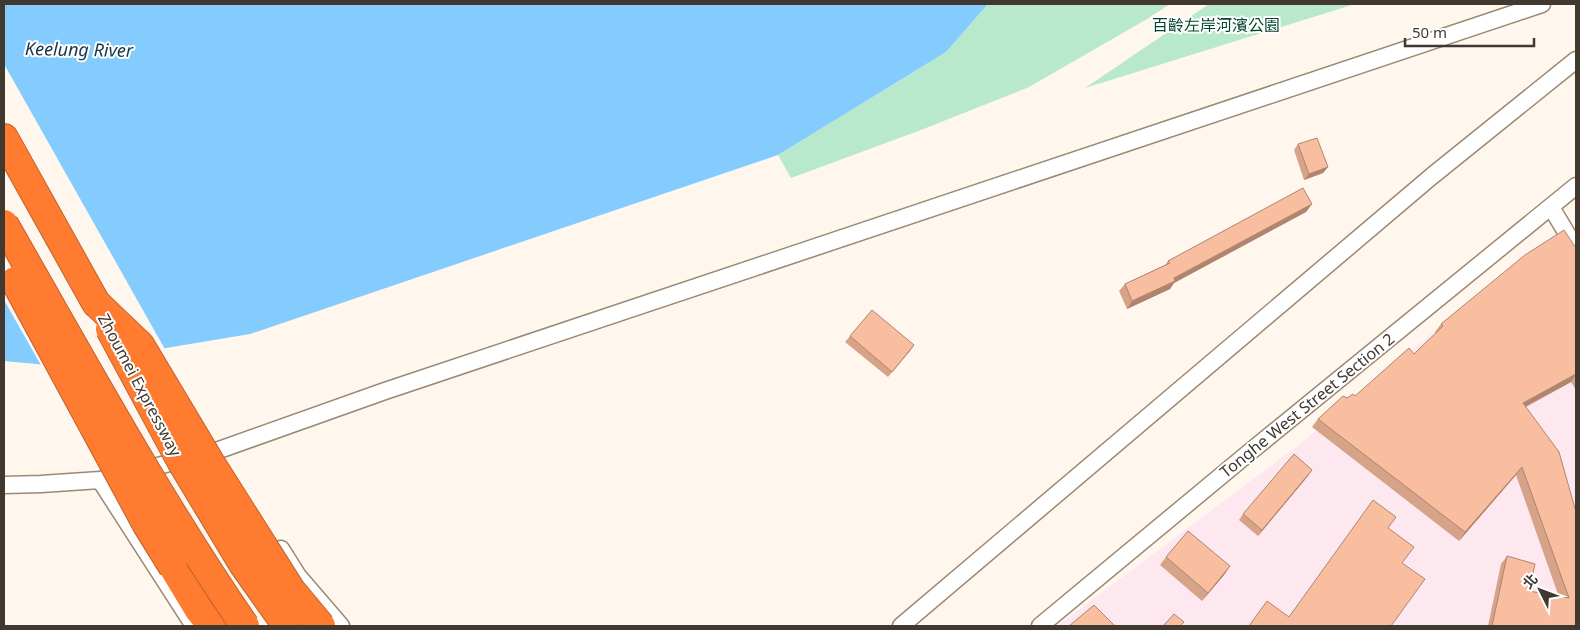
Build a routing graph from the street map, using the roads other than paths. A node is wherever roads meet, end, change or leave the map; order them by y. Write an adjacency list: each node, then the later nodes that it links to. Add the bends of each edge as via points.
1 (1542, 4): 10 (street, via 394,388)
2 (1576, 60): 19 (street, via 1425,183)
3 (4, 138): 9 (highway, Zhoumei Expressway)
4 (1576, 186): 5 (street, Tonghe West Street Section 2)
5 (1551, 207): 7 (street); 20 (street, Tonghe West Street Section 2)
6 (4, 224): 15 (highway, bridge, via 135,451 209,574)
7 (1576, 249)
8 (4, 254): 14 (highway, bridge, via 147,525)
9 (96, 303): 16 (highway, Zhoumei Expressway, bridge, via 181,461 243,564); 17 (highway, bridge, via 140,344 291,590)
10 (219, 450): 11 (street); 18 (street, via 298,576)
11 (100, 480): 12 (street); 13 (street)
12 (4, 485)
13 (194, 626)
14 (212, 626)
15 (245, 626)
16 (287, 626)
17 (321, 626)
18 (341, 626)
19 (901, 626)
20 (1040, 626)

